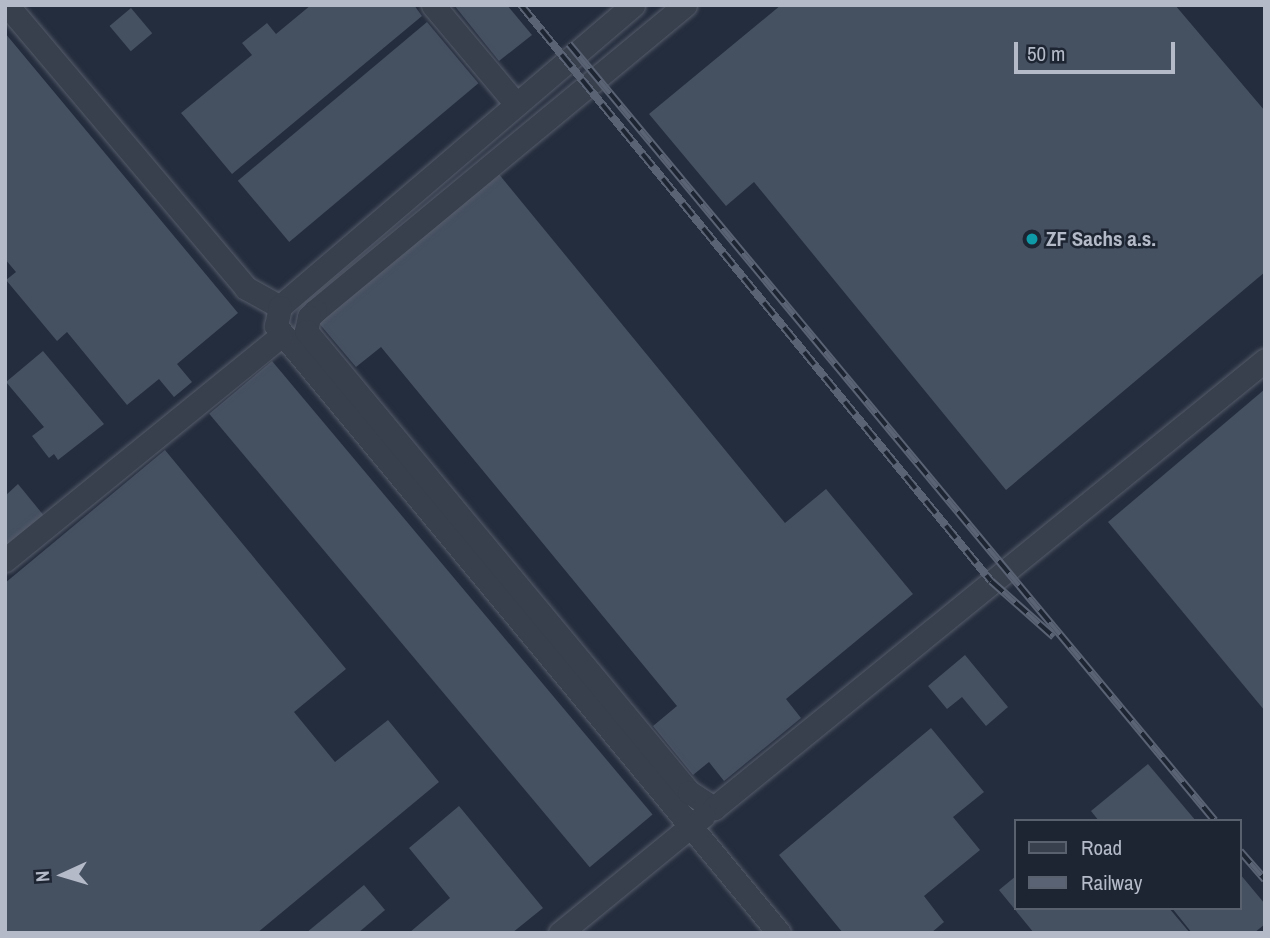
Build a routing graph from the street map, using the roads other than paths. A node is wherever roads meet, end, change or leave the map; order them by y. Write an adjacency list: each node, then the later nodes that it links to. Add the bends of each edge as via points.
1 (7, 5): 6 (street, via 246,288)
2 (433, 5): 5 (street)
3 (685, 5): 10 (street, via 315,311 306,331 689,792)
4 (626, 7): 5 (street)
5 (516, 104): 6 (street)
6 (280, 307): 7 (street, via 276,326)
7 (281, 336): 9 (street); 11 (street)
8 (1265, 360): 10 (street)
9 (5, 559)
10 (714, 808): 11 (street)
11 (690, 826): 12 (street); 13 (street)
12 (560, 933)
13 (779, 933)

